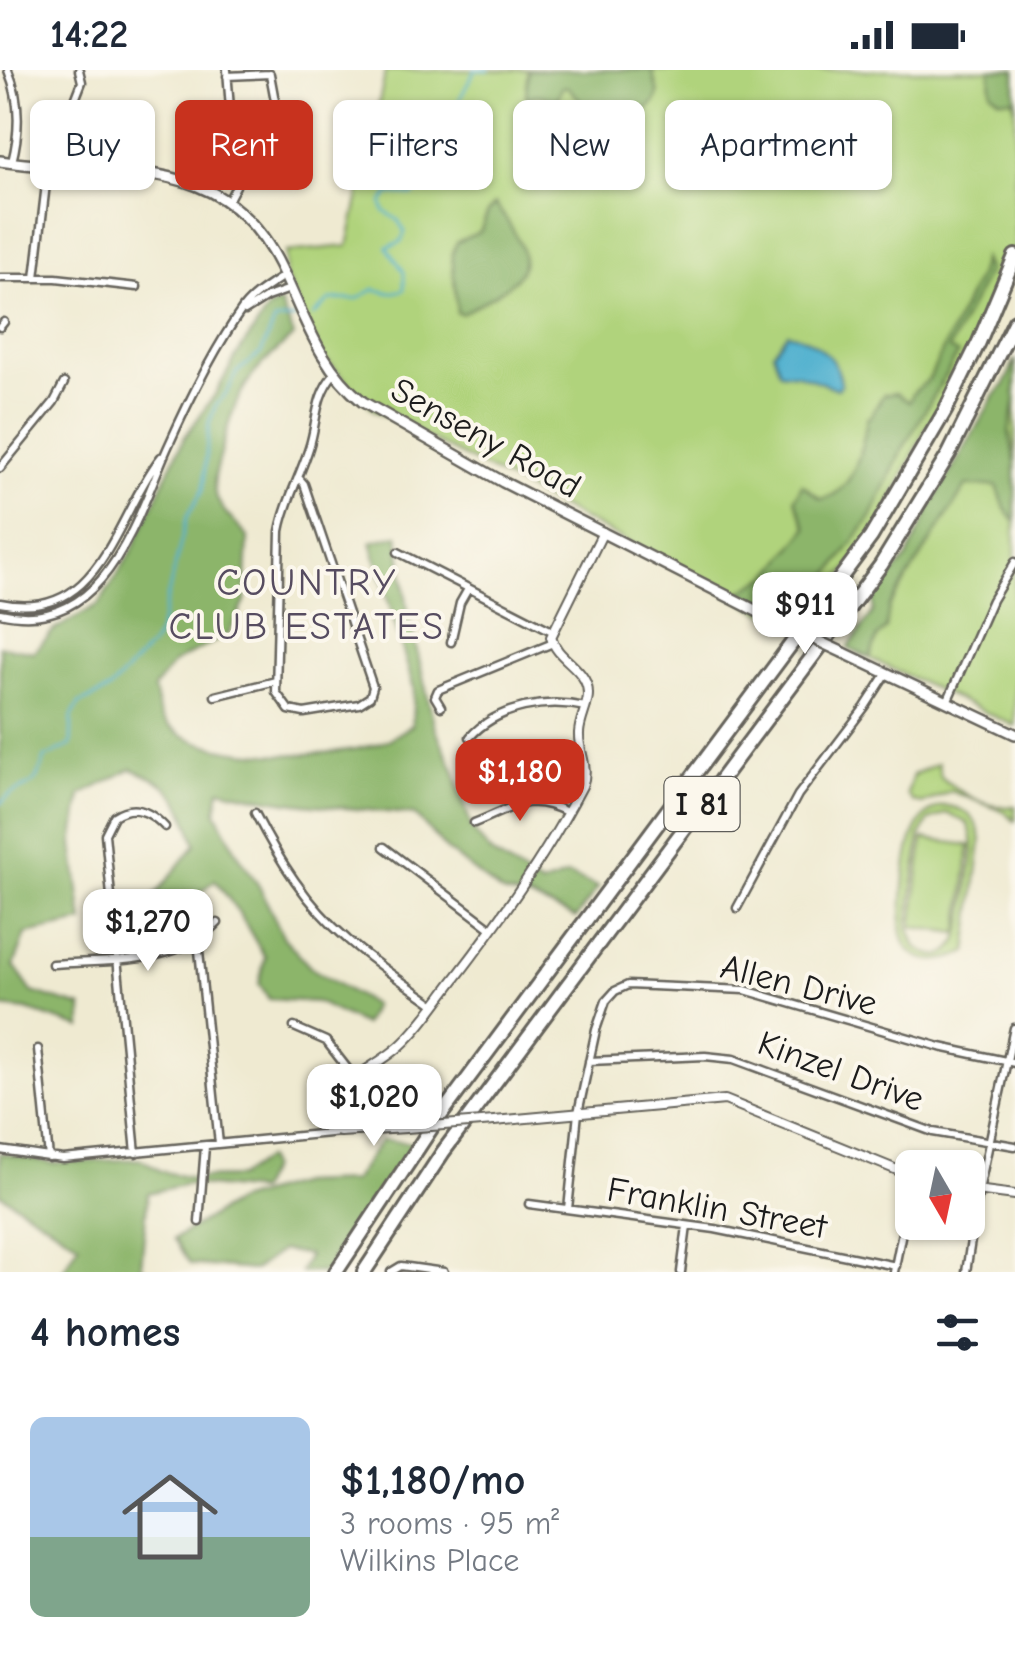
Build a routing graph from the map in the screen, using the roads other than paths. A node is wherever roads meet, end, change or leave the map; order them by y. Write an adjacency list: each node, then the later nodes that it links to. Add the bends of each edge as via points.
1 (8, 70): 8 (street, via 18,110)
2 (80, 70): 5 (street)
3 (271, 72): 4 (street); 6 (street)
4 (227, 73): 12 (street, via 236,186)
5 (76, 100)
6 (276, 100)
7 (0, 160): 8 (main road, Senseny Road)
8 (12, 162): 9 (main road, Senseny Road)
9 (30, 164)
10 (155, 175): 12 (main road, Senseny Road, via 204,186)
11 (45, 190): 16 (street)
12 (228, 201): 14 (main road, Senseny Road, via 262,234)
13 (1015, 256): 81 (highway, I 81, via 946,411 864,548 450,1103)
14 (285, 276): 18 (main road, Senseny Road); 19 (street, via 256,294)
15 (0, 278): 16 (street)
16 (35, 278): 17 (street)
17 (137, 287)
18 (290, 289): 19 (street); 21 (main road, Senseny Road)
19 (236, 319): 23 (street)
20 (1015, 321): 82 (highway, I 81, via 949,454 881,565 443,1152)
21 (334, 374): 25 (street, via 318,400); 26 (main road, Senseny Road, via 390,420)
22 (64, 383): 24 (street)
23 (168, 448): 30 (street, via 88,578 45,604); 31 (street, via 128,537 94,588 52,613)
24 (0, 468)
25 (298, 476): 36 (street, via 280,531); 36 (street, via 373,687 359,704 300,713 280,702)
26 (603, 532): 32 (street); 35 (main road, Senseny Road, bridge)
27 (398, 552): 29 (street)
28 (1015, 562): 38 (street)
29 (468, 589): 32 (street); 33 (street)
30 (0, 603)
31 (0, 613)
32 (552, 631): 34 (street)
33 (450, 642)
34 (553, 643): 39 (street, via 584,679); 40 (street, via 438,690)
35 (887, 673): 38 (main road, Senseny Road); 48 (street, via 798,795)
36 (276, 681): 37 (street)
37 (215, 696)
38 (947, 702): 41 (main road, Senseny Road)
39 (586, 707): 42 (street, via 532,705); 43 (street, via 579,732 586,773)
40 (441, 708)
41 (1015, 734)
42 (470, 737)
43 (567, 812): 45 (street, via 534,800); 50 (street)
44 (255, 813): 54 (street, via 322,916)
45 (474, 823)
46 (165, 826): 52 (street, via 132,809 118,812 106,828)
47 (384, 847): 50 (street)
48 (737, 908)
49 (218, 923): 51 (street)
50 (492, 929): 54 (street)
51 (198, 941): 52 (street); 64 (street)
52 (116, 959): 53 (street); 68 (street)
53 (52, 964)
54 (435, 1005): 60 (street, via 397,1048)
55 (294, 1027): 60 (street, via 326,1041)
56 (1014, 1028): 59 (street)
57 (38, 1049): 69 (street)
58 (589, 1061): 59 (street, Allen Drive, via 606,1002 636,984 745,990); 61 (street, Allen Drive); 63 (street, Kinzel Drive, via 734,1059 933,1132)
59 (1011, 1062): 63 (street)
60 (354, 1077): 62 (street, via 341,1095)
61 (578, 1114): 62 (street, bridge); 71 (street, via 724,1100); 75 (street, Allen Drive)
62 (340, 1132): 64 (street)
63 (989, 1143): 66 (street, Kinzel Drive); 70 (street)
64 (219, 1144): 65 (street)
65 (205, 1146): 68 (street); 76 (street)
66 (1015, 1146)
67 (0, 1150): 69 (street)
68 (136, 1153): 69 (street)
69 (49, 1158)
70 (985, 1162)
71 (895, 1172)
72 (985, 1191): 73 (street)
73 (1015, 1195)
74 (529, 1204): 75 (street, Franklin Street)
75 (568, 1209): 77 (street, Franklin Street)
76 (199, 1222)
77 (687, 1226): 80 (street, Franklin Street); 85 (street)
78 (900, 1240): 80 (street)
79 (971, 1240): 86 (street)
80 (895, 1269)
81 (336, 1272)
82 (364, 1272)
83 (392, 1272): 84 (street, via 402,1266)
84 (444, 1272)
85 (680, 1272)
86 (966, 1272)

